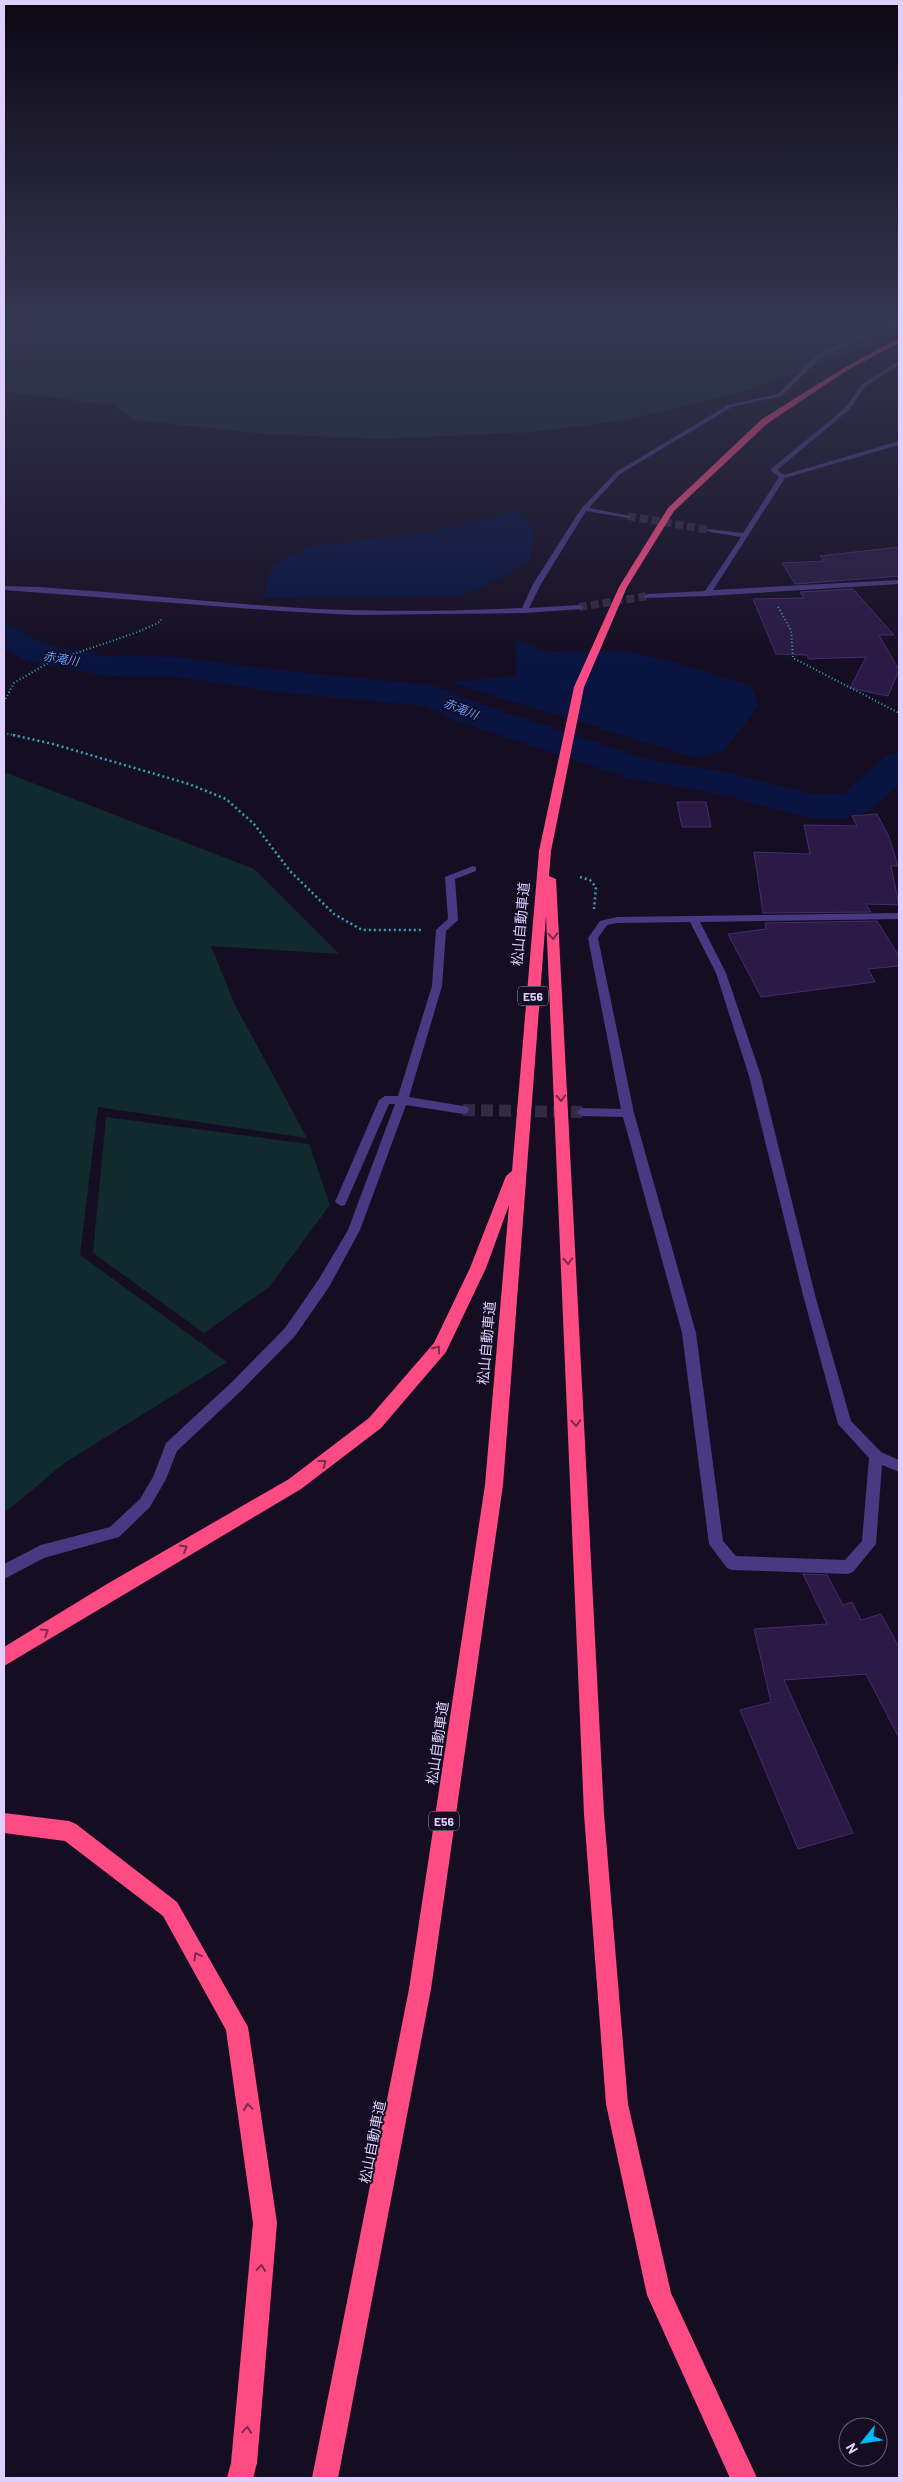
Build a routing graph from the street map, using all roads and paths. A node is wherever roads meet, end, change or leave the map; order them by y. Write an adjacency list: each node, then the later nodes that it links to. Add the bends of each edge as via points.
1 (689, 431): 6 (street, via 618,473)
2 (755, 431): 21 (highway, 松山自動車道 / E56, via 671,510 623,587 579,687)
3 (822, 431): 5 (street, via 774,470)
4 (899, 443): 5 (street)
5 (784, 477): 9 (street)
6 (584, 509): 7 (street); 17 (street)
7 (628, 516)
8 (710, 530): 9 (street)
9 (746, 535): 13 (street)
10 (899, 582): 12 (street)
11 (4, 588): 15 (street)
12 (767, 588): 13 (street); 19 (path, via 791,630 793,658)
13 (707, 594): 14 (street)
14 (648, 596)
15 (181, 600): 17 (street, via 280,609 410,614); 18 (path, via 158,623 50,662 14,683)
16 (579, 607): 17 (street)
17 (524, 611)
18 (4, 702)
19 (899, 713)
20 (4, 733): 27 (path, via 189,784 226,799 254,824 290,871 334,914 362,930)
21 (548, 835): 32 (highway, 松山自動車道 / E56); 41 (highway, one-way to 41, via 594,1814 617,2104 659,2295)
22 (473, 869): 27 (street, via 450,877 453,920)
23 (580, 877): 26 (path, via 596,886 594,911)
24 (899, 916): 25 (street)
25 (694, 920): 26 (street, via 616,920); 34 (street, via 721,973 755,1076 808,1294 845,1424)
26 (604, 923): 31 (street, via 593,938)
27 (441, 930): 28 (street, via 437,986)
28 (402, 1100): 29 (street); 33 (street, via 385,1100); 36 (street, via 354,1230 324,1283 290,1332 171,1447 159,1479 145,1503 114,1532 41,1552)
29 (463, 1110)
30 (582, 1112): 31 (street)
31 (628, 1113): 34 (street, via 689,1333 716,1544 732,1563 848,1567 869,1544)
32 (520, 1158): 37 (highway, one-way to 32, via 295,1484 375,1423 440,1347 478,1268); 40 (highway, 松山自動車道 / E56, via 494,1485 420,1989)
33 (342, 1202)
34 (876, 1456): 35 (street)
35 (899, 1466)
36 (4, 1572)
37 (4, 1657)
38 (4, 1823): 39 (highway, one-way to 38, via 244,2463 265,2223 237,2027 170,1909 69,1831)
39 (240, 2478)
40 (325, 2478)
41 (744, 2478)

